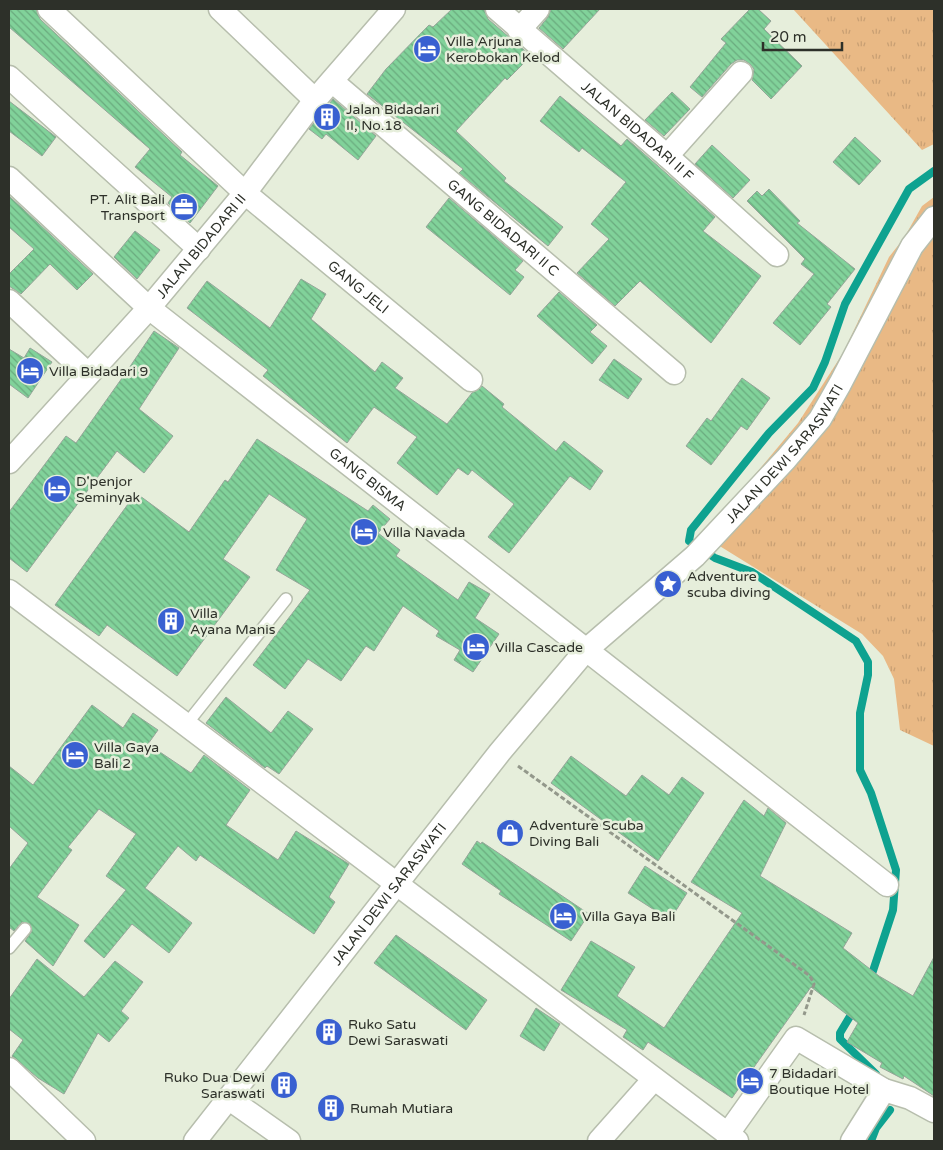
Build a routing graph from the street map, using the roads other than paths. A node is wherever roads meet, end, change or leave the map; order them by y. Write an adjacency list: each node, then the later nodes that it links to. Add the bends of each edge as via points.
1 (48, 9): 13 (street, GANG JELI)
2 (220, 9): 10 (street)
3 (497, 9): 6 (street, JALAN BIDADARI II F)
4 (538, 9): 6 (street)
5 (382, 13): 9 (street, JALAN BIDADARI II)
6 (519, 30): 11 (street, JALAN BIDADARI II F)
7 (741, 73): 11 (street)
8 (9, 77): 15 (street)
9 (333, 82): 10 (street, JALAN BIDADARI II); 19 (street, GANG BIDADARI II C)
10 (315, 100): 13 (street, JALAN BIDADARI II)
11 (667, 156): 16 (street, JALAN BIDADARI II F)
12 (9, 178): 18 (street, GANG BISMA)
13 (245, 193): 15 (street, JALAN BIDADARI II); 21 (street, GANG JELI)
14 (934, 218): 25 (street, JALAN DEWI SARASWATI, via 912,246 820,419 702,548)
15 (199, 249): 18 (street, JALAN BIDADARI II)
16 (777, 256)
17 (9, 301): 20 (street)
18 (149, 308): 20 (street, JALAN BIDADARI II); 25 (street, GANG BISMA)
19 (674, 373)
20 (88, 374): 22 (street, JALAN BIDADARI II)
21 (471, 380)
22 (10, 459)
23 (9, 591): 26 (street)
24 (286, 599): 26 (lane)
25 (586, 650): 27 (street, JALAN DEWI SARASWATI); 28 (street)
26 (185, 726): 27 (street)
27 (397, 882): 32 (street); 34 (street, JALAN DEWI SARASWATI)
28 (886, 885)
29 (25, 929): 30 (lane)
30 (9, 948)
31 (9, 1069): 37 (street)
32 (654, 1079): 36 (street); 40 (street)
33 (884, 1090): 35 (street, via 910,1098); 36 (street, via 796,1038); 41 (street)
34 (228, 1098): 38 (street, JALAN DEWI SARASWATI); 39 (street)
35 (934, 1111)
36 (732, 1138)
37 (84, 1141)
38 (195, 1141)
39 (289, 1141)
40 (598, 1141)
41 (852, 1141)

